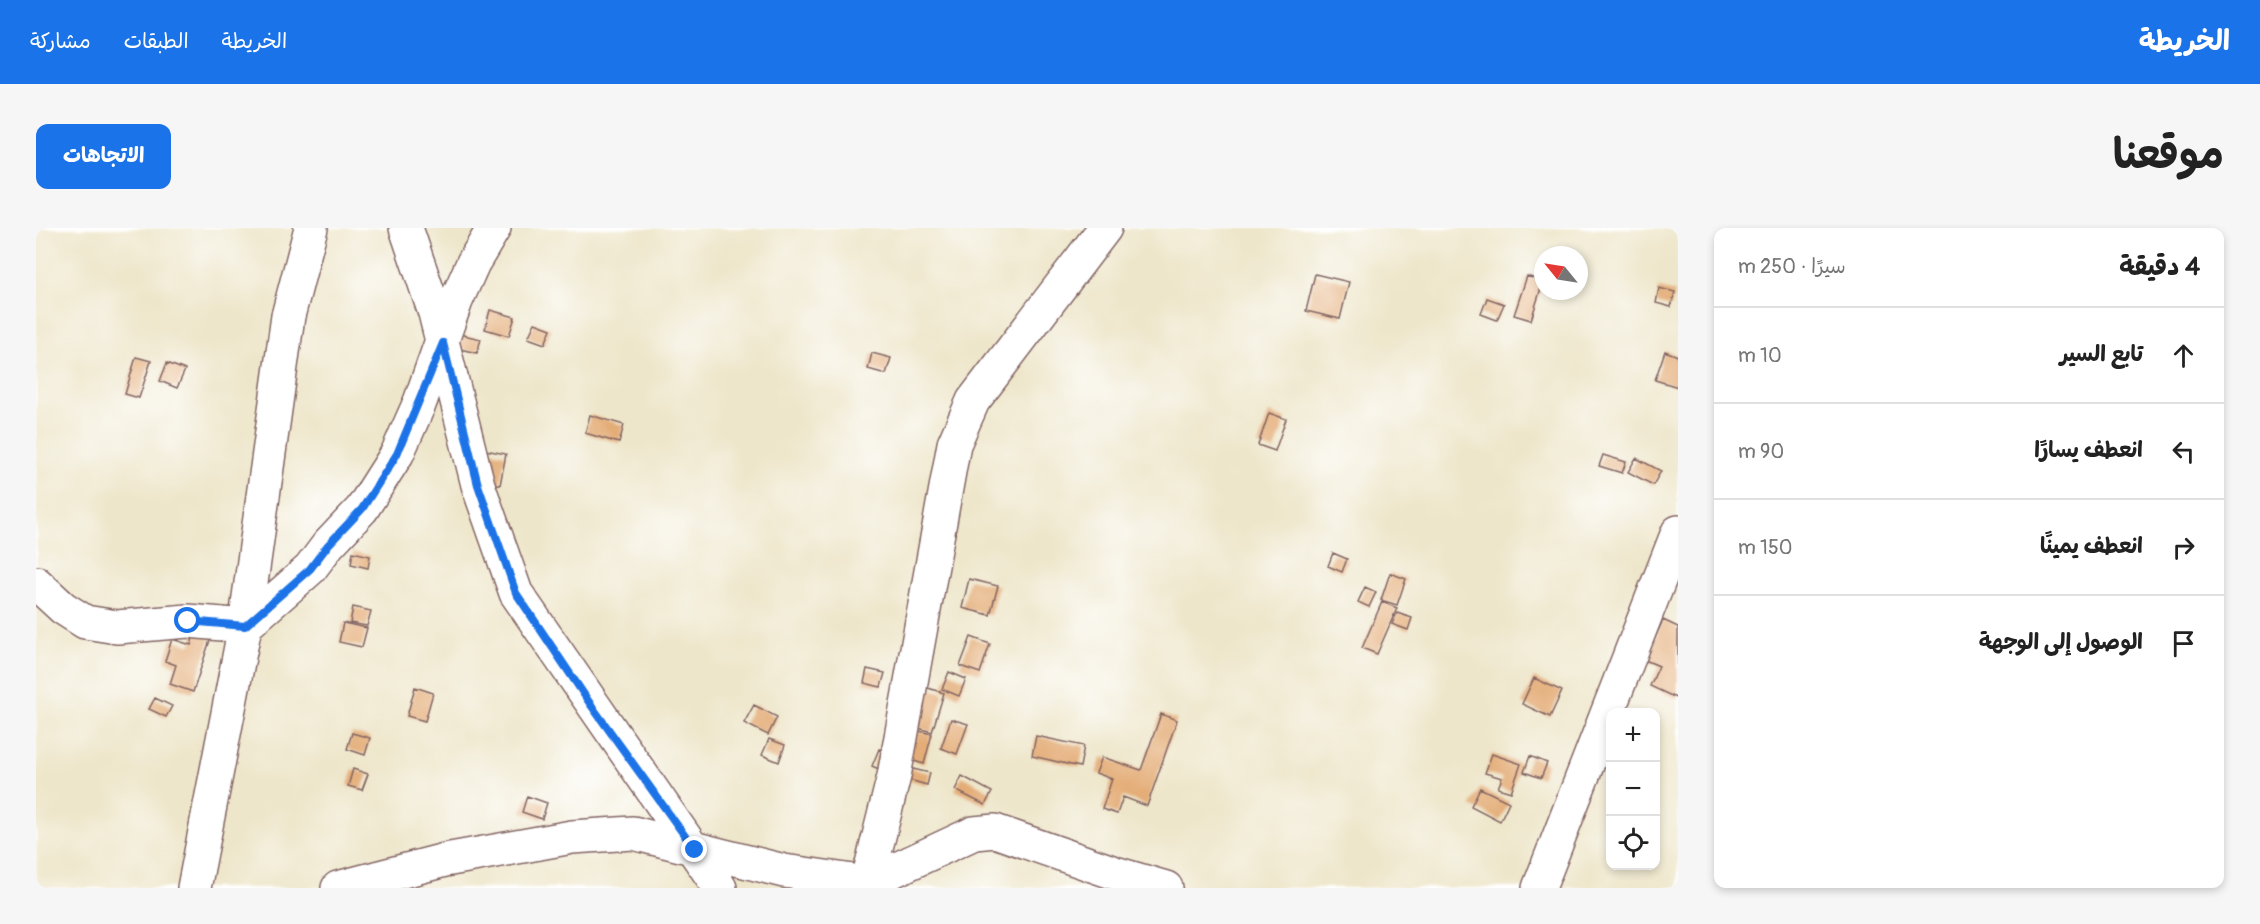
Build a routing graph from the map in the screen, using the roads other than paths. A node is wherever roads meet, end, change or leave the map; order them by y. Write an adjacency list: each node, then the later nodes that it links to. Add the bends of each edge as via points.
1 (311, 228): 8 (street, via 288,316)
2 (406, 228): 5 (street)
3 (494, 228): 5 (street, via 473,263)
4 (1105, 228): 11 (street, via 973,400 954,444 894,776)
5 (443, 343): 8 (street, via 397,454 362,509 310,569); 9 (street, via 478,485 516,593)
6 (1678, 532): 10 (street)
7 (36, 583): 8 (street, via 85,622 117,627 188,621)
8 (245, 626): 12 (street)
9 (695, 850): 11 (street); 13 (street, via 633,833 572,837 445,860); 14 (street)
10 (1543, 878): 16 (street)
11 (866, 886): 15 (street, via 974,833 995,831)
12 (194, 888)
13 (338, 888)
14 (720, 888)
15 (1166, 888)
16 (1514, 888)

